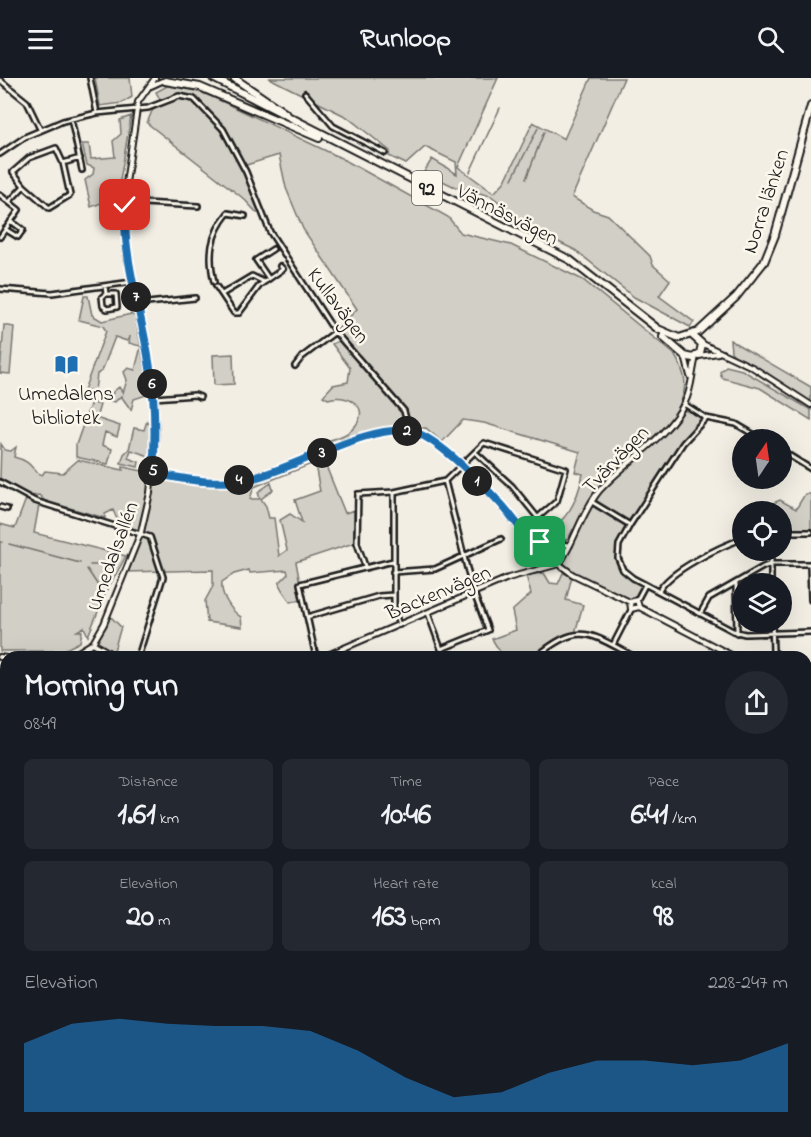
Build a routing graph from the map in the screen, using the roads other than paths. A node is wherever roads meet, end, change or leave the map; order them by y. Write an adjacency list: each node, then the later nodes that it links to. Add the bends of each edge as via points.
1 (90, 78): 12 (street)
2 (156, 78): 7 (street); 8 (street, Umedalsallén)
3 (206, 78): 16 (highway, Vännäsvägen / 92)
4 (213, 78): 14 (highway, Vännäsvägen / 92)
5 (234, 78): 14 (highway)
6 (0, 80): 15 (street, via 27,102)
7 (165, 80): 8 (street); 16 (highway, via 200,87)
8 (147, 88): 11 (street, Umedalsallén)
9 (305, 93): 17 (street, via 333,126)
10 (811, 106): 42 (highway, Norra länken, via 778,227 764,261 736,297)
11 (138, 109): 12 (street); 25 (street, Umedalsallén); 43 (street, Kullavägen, via 173,97 187,97 223,129 243,165 270,232)
12 (97, 113): 13 (street)
13 (71, 119): 15 (street); 19 (street)
14 (305, 127): 45 (highway, Vännäsvägen / 92, via 570,260 663,332)
15 (40, 129): 18 (street)
16 (319, 138): 48 (highway, Vännäsvägen / 92, via 564,261 675,344)
17 (385, 153)
18 (0, 154)
19 (80, 158): 20 (street); 21 (street)
20 (63, 163): 22 (street, via 56,148 29,158 13,172); 22 (street, via 68,199 49,208)
21 (82, 170)
22 (24, 186): 24 (street)
23 (0, 195): 24 (street)
24 (9, 202): 28 (street, via 19,210)
25 (125, 202): 26 (street); 34 (street, Umedalsallén)
26 (198, 206)
27 (245, 216): 39 (street, Kullavägen, via 228,213 216,231 210,257 215,284)
28 (11, 221): 29 (street); 29 (street, via 23,230 18,237)
29 (5, 229): 30 (street)
30 (0, 237)
31 (273, 249): 33 (street, via 256,260)
32 (280, 266): 33 (street, Kullavägen, via 283,269)
33 (269, 279): 35 (street, Kullavägen)
34 (132, 282): 36 (street); 41 (street, Umedalsallén)
35 (264, 282): 39 (street, Kullavägen, via 252,276); 39 (street, Kullavägen, via 239,314 234,313)
36 (105, 286): 37 (street, via 52,293); 38 (street)
37 (0, 289)
38 (106, 294): 38 (street, via 116,294 117,307 103,306 102,297)
39 (222, 294)
40 (195, 298): 41 (street)
41 (138, 304): 53 (street, Umedalsallén)
42 (708, 322): 44 (highway, Norra länken); 46 (highway)
43 (335, 332): 50 (street); 58 (street, Kullavägen, via 400,405)
44 (692, 336): 45 (highway); 46 (highway)
45 (684, 338): 48 (highway, via 680,346)
46 (702, 343): 47 (street); 49 (highway)
47 (719, 353): 49 (street); 55 (street, via 752,367)
48 (684, 355): 49 (highway); 51 (street, Tvärvägen)
49 (697, 357): 51 (street, Tvärvägen)
50 (296, 366)
51 (690, 376): 54 (street, Tvärvägen)
52 (201, 397): 53 (street)
53 (154, 398): 63 (street, Umedalsallén)
54 (684, 404): 56 (street); 67 (street, Tvärvägen, via 664,430)
55 (811, 405)
56 (706, 418): 57 (street); 71 (street, via 687,437)
57 (744, 429)
58 (409, 431): 61 (street, via 433,441); 63 (street, via 384,431 238,481 201,482)
59 (475, 451): 61 (street); 70 (street); 70 (street, via 486,443 565,468 557,501)
60 (792, 457): 62 (street)
61 (460, 466): 64 (street); 72 (street, via 501,504)
62 (811, 469)
63 (153, 473): 73 (street, Umedalsallén)
64 (445, 481): 66 (street); 79 (street)
65 (0, 482): 73 (street, via 35,501)
66 (394, 492): 80 (street); 84 (street, via 357,496 357,543)
67 (592, 502): 71 (street); 78 (street, Tvärvägen)
68 (0, 507): 69 (street)
69 (7, 509)
70 (538, 518): 72 (street)
71 (630, 525): 88 (street, via 619,545 619,562 626,574)
72 (522, 531): 78 (street, via 540,542)
73 (141, 532): 106 (street, Umedalsallén); 110 (street, via 153,540 163,577)
74 (792, 532): 75 (street)
75 (811, 532)
76 (501, 539): 79 (street)
77 (732, 544): 90 (street, via 700,558 664,582)
78 (570, 545): 81 (street, Tvärvägen)
79 (464, 556): 85 (street, via 426,572); 91 (street)
80 (393, 561): 84 (street); 85 (street)
81 (559, 564): 91 (street, Backenvägen, via 527,571); 95 (street)
82 (771, 564): 83 (street); 86 (street); 87 (street)
83 (811, 564): 94 (street)
84 (365, 566): 100 (street, via 300,584)
85 (393, 572): 92 (street)
86 (754, 573)
87 (771, 573)
88 (645, 585): 90 (street); 93 (street)
89 (732, 585): 99 (street, via 709,599)
90 (659, 592): 99 (street)
91 (474, 593): 98 (street, Backenvägen); 98 (street, via 488,630 441,649)
92 (393, 595): 100 (street); 101 (street)
93 (637, 600): 95 (street); 96 (street)
94 (811, 600)
95 (630, 602): 97 (street)
96 (639, 608): 97 (street); 115 (street)
97 (631, 609): 107 (street)
98 (428, 613): 101 (street, Backenvägen)
99 (700, 614): 102 (street)
100 (307, 617): 111 (street)
101 (399, 625): 112 (street, Backenvägen)
102 (732, 630)
103 (792, 632): 104 (street)
104 (811, 632)
105 (772, 633): 116 (street)
106 (93, 643): 108 (street); 109 (street)
107 (613, 645): 113 (street, via 591,635 570,634); 114 (street)
108 (82, 651)
109 (106, 651)
110 (140, 651)
111 (315, 651)
112 (337, 651)
113 (543, 651)
114 (624, 651)
115 (723, 651)
116 (774, 651)
117 (0, 683): 118 (street)
118 (0, 689)

